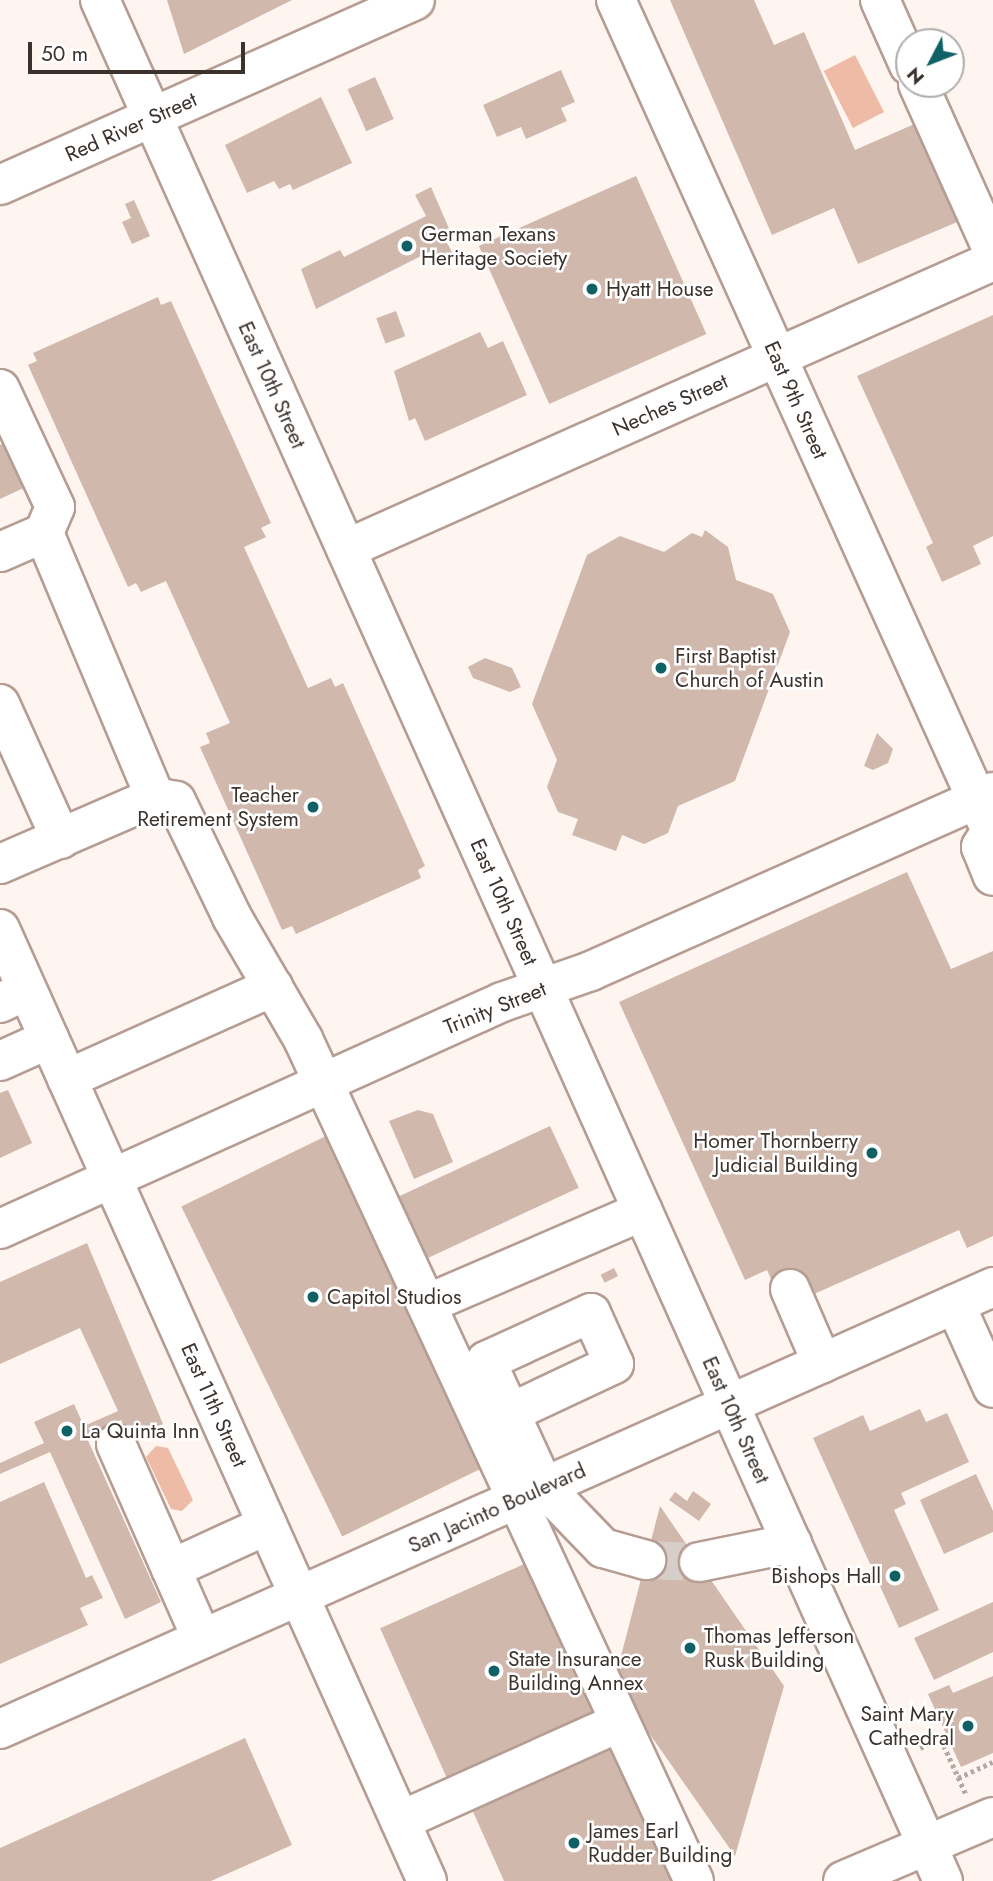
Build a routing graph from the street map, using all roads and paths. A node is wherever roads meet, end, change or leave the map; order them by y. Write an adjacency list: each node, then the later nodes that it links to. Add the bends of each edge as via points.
1 (100, 0): 7 (street, East 10th Street)
2 (415, 0): 7 (street, Red River Street)
3 (616, 0): 11 (street, East 9th Street)
4 (880, 0): 5 (street)
5 (895, 34)
6 (924, 98): 9 (street)
7 (152, 117): 8 (street, Red River Street); 14 (street, East 10th Street)
8 (0, 185)
9 (993, 251)
10 (993, 261): 11 (street, Neches Street)
11 (776, 357): 14 (street, Neches Street); 18 (street, East 9th Street)
12 (0, 389): 13 (street, via 55,507)
13 (44, 533): 15 (street); 17 (street)
14 (346, 549): 26 (street, East 10th Street)
15 (0, 552)
16 (0, 704): 19 (street)
17 (155, 797): 19 (street); 25 (street, via 176,801)
18 (988, 813): 21 (street, via 981,847); 26 (street, Trinity Street)
19 (61, 839): 20 (street)
20 (0, 864)
21 (993, 876)
22 (993, 892): 23 (street)
23 (993, 905)
24 (0, 929): 27 (street, East 11th Street)
25 (273, 987): 30 (street); 31 (street)
26 (542, 989): 31 (street, Trinity Street); 33 (street, East 10th Street)
27 (14, 997): 28 (street, East 11th Street)
28 (49, 1039): 29 (street); 30 (street, East 11th Street)
29 (0, 1061)
30 (67, 1079): 32 (street, East 11th Street)
31 (323, 1082): 32 (street, Trinity Street); 37 (street)
32 (113, 1178): 34 (street, Trinity Street); 46 (street, East 11th Street)
33 (642, 1211): 37 (street); 42 (street, East 10th Street)
34 (0, 1229)
35 (993, 1287): 38 (street, San Jacinto Boulevard)
36 (790, 1289): 39 (street)
37 (427, 1304): 40 (street)
38 (954, 1304): 39 (street, San Jacinto Boulevard); 41 (street)
39 (822, 1363): 42 (street, San Jacinto Boulevard)
40 (472, 1367): 43 (street); 43 (street, via 590,1312 614,1364); 45 (street)
41 (993, 1388)
42 (730, 1404): 45 (street, San Jacinto Boulevard); 47 (street, East 10th Street)
43 (510, 1413): 45 (street)
44 (116, 1444): 50 (street)
45 (531, 1493): 48 (street, via 603,1548); 51 (street, San Jacinto Boulevard); 53 (street)
46 (267, 1525): 50 (street); 51 (street, East 11th Street)
47 (792, 1543): 49 (street); 62 (street, East 10th Street)
48 (646, 1560)
49 (699, 1562)
50 (171, 1569): 52 (street)
51 (299, 1596): 52 (street, San Jacinto Boulevard); 61 (street, East 11th Street)
52 (202, 1639): 54 (street, San Jacinto Boulevard)
53 (620, 1723): 61 (street); 64 (street)
54 (0, 1729)
55 (947, 1736): 56 (path)
56 (941, 1739): 57 (path); 59 (path)
57 (924, 1747)
58 (993, 1762): 59 (path)
59 (958, 1777): 60 (path)
60 (980, 1806): 62 (street)
61 (400, 1821): 63 (street, East 11th Street)
62 (928, 1845): 65 (street); 66 (street, East 10th Street)
63 (427, 1881)
64 (694, 1881)
65 (843, 1881)
66 (943, 1881)

